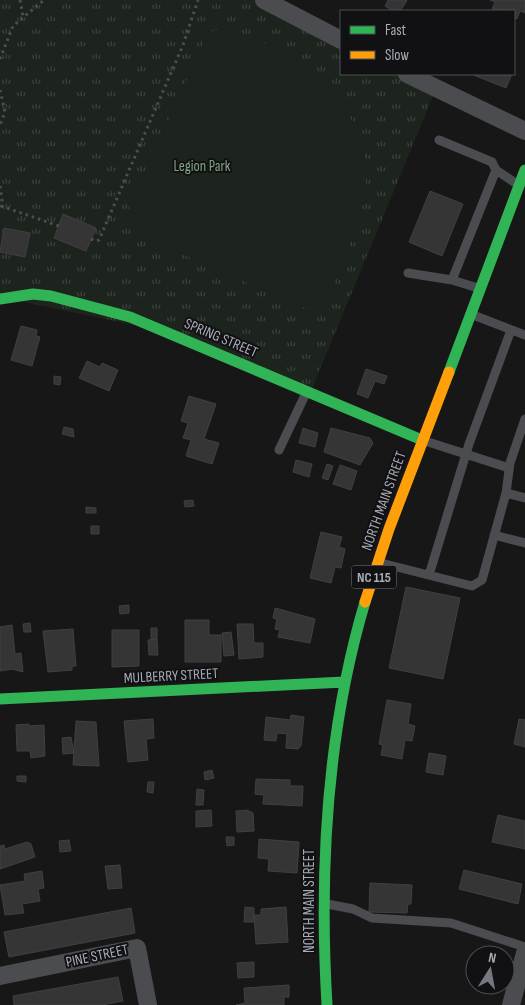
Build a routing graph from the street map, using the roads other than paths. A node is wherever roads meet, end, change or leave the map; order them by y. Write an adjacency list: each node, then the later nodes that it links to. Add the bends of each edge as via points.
1 (264, 0): 2 (street)
2 (340, 39)
3 (409, 75): 4 (street)
4 (525, 131)
5 (438, 140): 6 (lane, via 492,162)
6 (496, 170): 8 (lane); 10 (lane)
7 (525, 170): 8 (main road, NORTH MAIN STREET / NC 115)
8 (519, 186): 11 (main road, NORTH MAIN STREET / NC 115)
9 (408, 273): 10 (lane)
10 (452, 280): 11 (lane)
11 (480, 289): 13 (main road, NORTH MAIN STREET / NC 115)
12 (0, 299): 16 (main road, SPRING STREET, via 33,294 51,296 130,317)
13 (470, 314): 14 (lane); 18 (main road, NORTH MAIN STREET / NC 115)
14 (511, 330): 15 (lane); 20 (lane)
15 (525, 336)
16 (307, 391): 18 (main road, SPRING STREET); 19 (lane)
17 (525, 419): 21 (lane)
18 (422, 440): 20 (lane); 26 (main road, NORTH MAIN STREET / NC 115)
19 (279, 450)
20 (466, 455): 21 (lane); 27 (lane)
21 (509, 468): 22 (lane)
22 (506, 493): 23 (lane); 24 (lane)
23 (525, 498)
24 (494, 535): 25 (lane); 27 (lane, via 482,580 472,586)
25 (525, 543)
26 (378, 563): 27 (lane); 28 (main road, NORTH MAIN STREET / NC 115)
27 (429, 575)
28 (344, 682): 29 (main road, MULBERRY STREET); 30 (main road, NORTH MAIN STREET / NC 115, via 327,797)
29 (0, 699)
30 (322, 903): 31 (lane, via 352,909 372,918 451,923); 35 (main road, NORTH MAIN STREET / NC 115)
31 (525, 947)
32 (525, 953): 36 (street)
33 (0, 976): 34 (street, PINE STREET, via 137,948)
34 (148, 1005)
35 (328, 1005)
36 (510, 1005)

